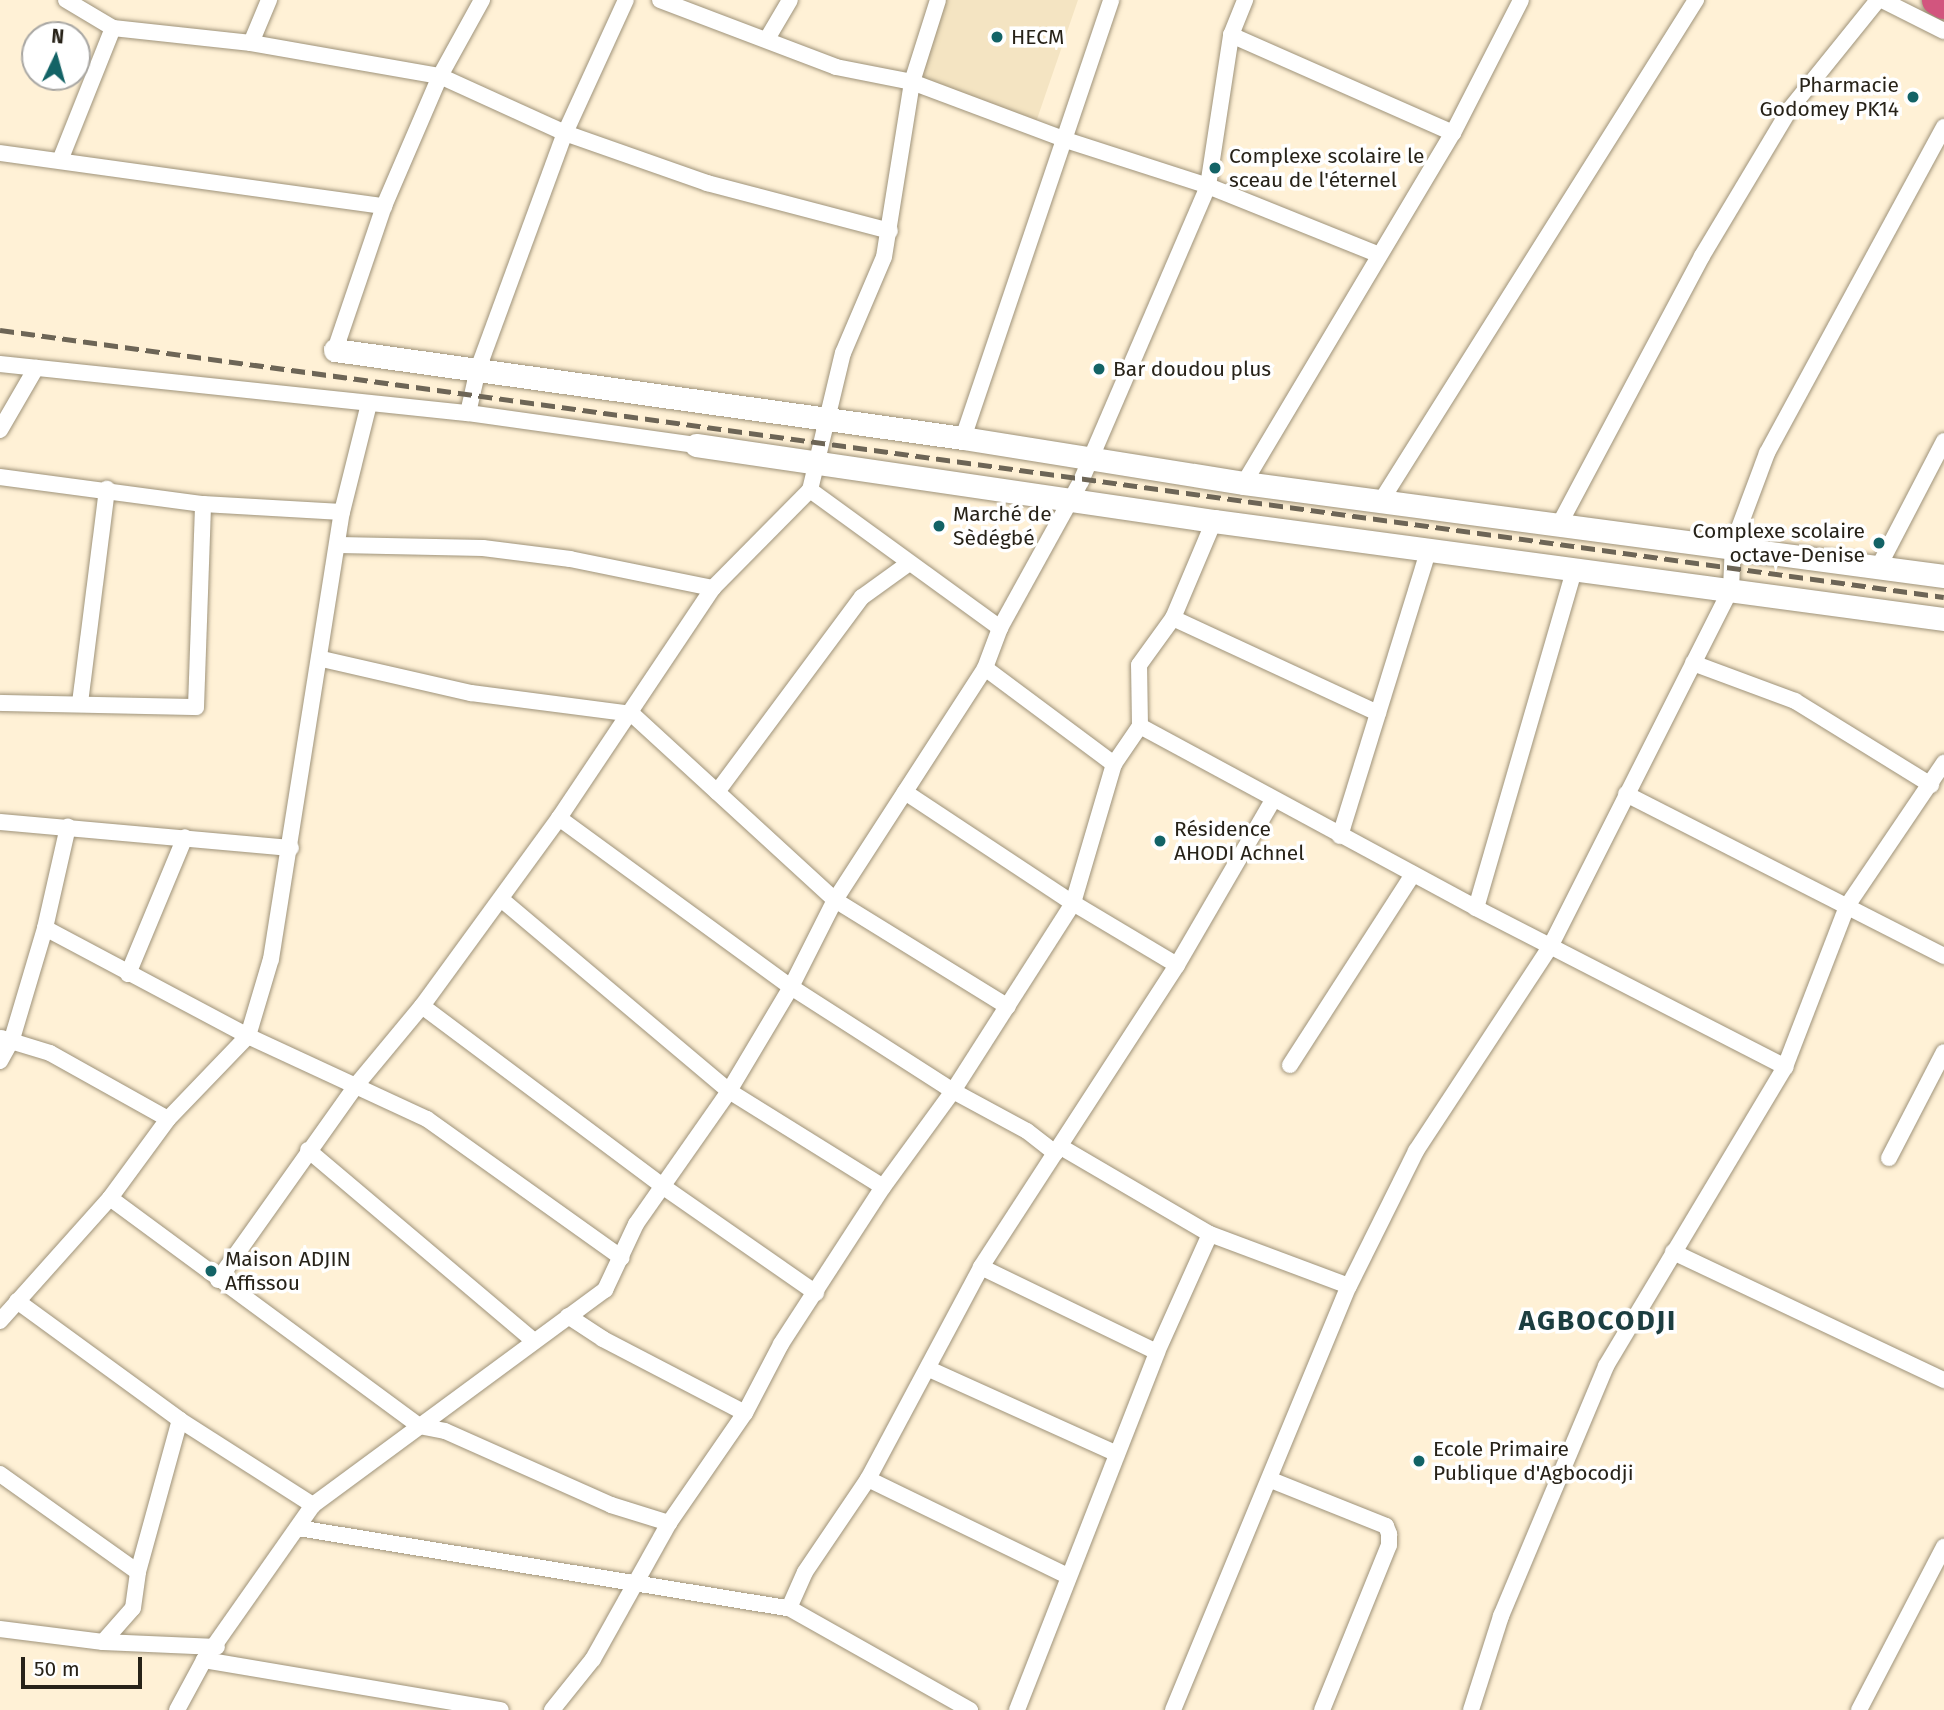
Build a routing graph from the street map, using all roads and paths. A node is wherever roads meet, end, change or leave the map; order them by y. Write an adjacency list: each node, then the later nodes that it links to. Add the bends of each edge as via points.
1 (66, 0): 15 (street)
2 (269, 0): 19 (street)
3 (482, 0): 20 (street)
4 (625, 0): 23 (street)
5 (660, 0): 18 (street)
6 (790, 0): 18 (street)
7 (938, 0): 21 (street)
8 (1111, 0): 25 (street)
9 (1245, 0): 17 (street)
10 (1521, 0): 24 (street)
11 (1696, 0): 50 (street)
12 (1880, 0): 16 (street); 54 (street, via 1790,109 1702,256)
13 (1937, 0): 14 (highway)
14 (1944, 4)
15 (113, 28): 19 (street); 27 (street)
16 (1944, 31)
17 (1231, 35): 24 (street); 28 (street)
18 (767, 40): 21 (street, via 836,67)
19 (251, 43): 20 (street)
20 (440, 76): 23 (street); 29 (street)
21 (912, 82): 25 (street); 30 (street)
22 (1944, 127): 55 (street, via 1783,421)
23 (565, 133): 30 (street, via 708,183); 35 (street)
24 (1453, 133): 31 (street)
25 (1066, 140): 28 (street); 40 (street)
26 (0, 153): 27 (street)
27 (61, 158): 29 (street)
28 (1208, 186): 31 (street); 43 (street)
29 (384, 206): 32 (street)
30 (890, 231): 38 (street, via 876,283 843,353)
31 (1377, 254): 46 (street)
32 (335, 350): 35 (main road)
33 (0, 364): 34 (street)
34 (36, 368): 36 (street); 39 (street)
35 (478, 369): 37 (street); 38 (main road)
36 (369, 404): 37 (street); 52 (street)
37 (468, 413): 42 (street)
38 (828, 419): 40 (main road); 44 (street)
39 (0, 430)
40 (963, 438): 43 (main road)
41 (1944, 441): 60 (street)
42 (696, 444): 44 (main road)
43 (1090, 457): 46 (main road); 49 (street)
44 (816, 463): 48 (street); 49 (main road)
45 (0, 477): 47 (street)
46 (1244, 483): 50 (main road)
47 (107, 489): 51 (street); 71 (street)
48 (810, 490): 58 (street); 62 (street)
49 (1071, 500): 53 (main road); 66 (street)
50 (1381, 501): 54 (main road)
51 (203, 504): 52 (street); 71 (street, via 199,703 189,709)
52 (342, 512): 56 (street)
53 (1214, 521): 57 (main road); 64 (street)
54 (1559, 524): 55 (main road)
55 (1733, 544): 60 (main road); 63 (street)
56 (339, 545): 62 (street, via 484,548 570,559); 67 (street)
57 (1429, 548): 59 (main road); 72 (street)
58 (908, 564): 66 (street); 78 (street, via 862,597)
59 (1575, 568): 63 (main road); 93 (street)
60 (1878, 568): 61 (main road)
61 (1944, 576)
62 (713, 588): 73 (street)
63 (1731, 589): 65 (main road); 68 (street)
64 (1172, 618): 72 (street); 74 (street, via 1139,665)
65 (1944, 619)
66 (1000, 628): 69 (street)
67 (322, 659): 73 (street, via 471,693); 87 (street)
68 (1693, 663): 77 (street, via 1795,701); 80 (street)
69 (985, 668): 76 (street); 79 (street)
70 (0, 703): 71 (street)
71 (80, 703)
72 (1378, 713): 85 (street)
73 (632, 715): 78 (street); 82 (street)
74 (1140, 726): 76 (street); 81 (street)
75 (1944, 763): 77 (street)
76 (1114, 764): 91 (street)
77 (1931, 785): 92 (street)
78 (717, 792): 90 (street)
79 (905, 792): 90 (street); 91 (street)
80 (1626, 794): 92 (street); 95 (street)
81 (1273, 800): 85 (street); 97 (street)
82 (559, 818): 89 (street); 99 (street)
83 (0, 822): 84 (street)
84 (68, 827): 86 (street); 94 (street)
85 (1340, 836): 88 (street)
86 (185, 837): 87 (street); 98 (street)
87 (291, 848): 102 (street, via 264,993)
88 (1413, 874): 93 (street); 106 (street)
89 (500, 899): 100 (street); 109 (street)
90 (835, 900): 99 (street); 101 (street)
91 (1073, 903): 97 (street); 101 (street)
92 (1847, 906): 96 (street); 107 (street)
93 (1476, 908): 95 (street)
94 (45, 928): 98 (street); 103 (street)
95 (1550, 947): 107 (street); 123 (street, via 1416,1151)
96 (1944, 957)
97 (1177, 965): 113 (street)
98 (128, 974): 102 (street)
99 (791, 987): 109 (street); 110 (street)
100 (422, 1006): 108 (street); 116 (street)
101 (1008, 1007): 110 (street)
102 (248, 1036): 108 (street); 111 (street)
103 (6, 1039): 105 (street); 111 (street, via 50,1053)
104 (1944, 1052): 114 (street)
105 (0, 1061)
106 (1290, 1065)
107 (1785, 1067): 119 (street)
108 (358, 1083): 112 (street); 120 (street, via 427,1119)
109 (729, 1091): 115 (street); 116 (street)
110 (953, 1091): 113 (street); 115 (street)
111 (168, 1119): 117 (street)
112 (308, 1150): 122 (street); 128 (street)
113 (1058, 1150): 118 (street); 121 (street)
114 (1889, 1158)
115 (883, 1187): 124 (street)
116 (665, 1188): 120 (street, via 636,1224); 124 (street)
117 (110, 1198): 122 (street); 125 (street)
118 (1210, 1234): 123 (street); 129 (street)
119 (1673, 1252): 131 (street); 158 (street, via 1601,1378 1501,1616)
120 (622, 1258): 126 (street, via 605,1290)
121 (981, 1267): 129 (street); 130 (street)
122 (218, 1280): 134 (street)
123 (1349, 1286): 138 (street)
124 (816, 1293): 132 (street, via 781,1344)
125 (17, 1301): 127 (street); 133 (street)
126 (568, 1316): 128 (street); 132 (street)
127 (0, 1321)
128 (534, 1341): 134 (street)
129 (1157, 1352): 135 (street)
130 (929, 1369): 135 (street); 137 (street)
131 (1944, 1379)
132 (745, 1413): 140 (street)
133 (180, 1420): 139 (street); 143 (street)
134 (419, 1426): 139 (street); 140 (street, via 445,1431 611,1504)
135 (1117, 1454): 144 (street)
136 (0, 1474): 143 (street)
137 (868, 1479): 144 (street); 146 (street, via 804,1572)
138 (1272, 1479): 156 (street, via 1200,1637); 157 (street, via 1386,1526 1389,1534 1389,1545)
139 (313, 1505): 141 (street)
140 (669, 1523): 145 (street)
141 (298, 1528): 145 (street); 149 (street)
142 (1944, 1547): 159 (street)
143 (138, 1572): 148 (street, via 133,1608)
144 (1068, 1576): 155 (street)
145 (639, 1580): 146 (street); 153 (street, via 593,1659)
146 (789, 1608): 154 (street)
147 (0, 1629): 148 (street)
148 (103, 1642): 149 (street)
149 (216, 1647): 150 (street)
150 (204, 1660): 151 (street); 152 (street)
151 (177, 1710)
152 (501, 1710)
153 (552, 1710)
154 (970, 1710)
155 (1017, 1710)
156 (1173, 1710)
157 (1322, 1710)
158 (1471, 1710)
159 (1859, 1710)

